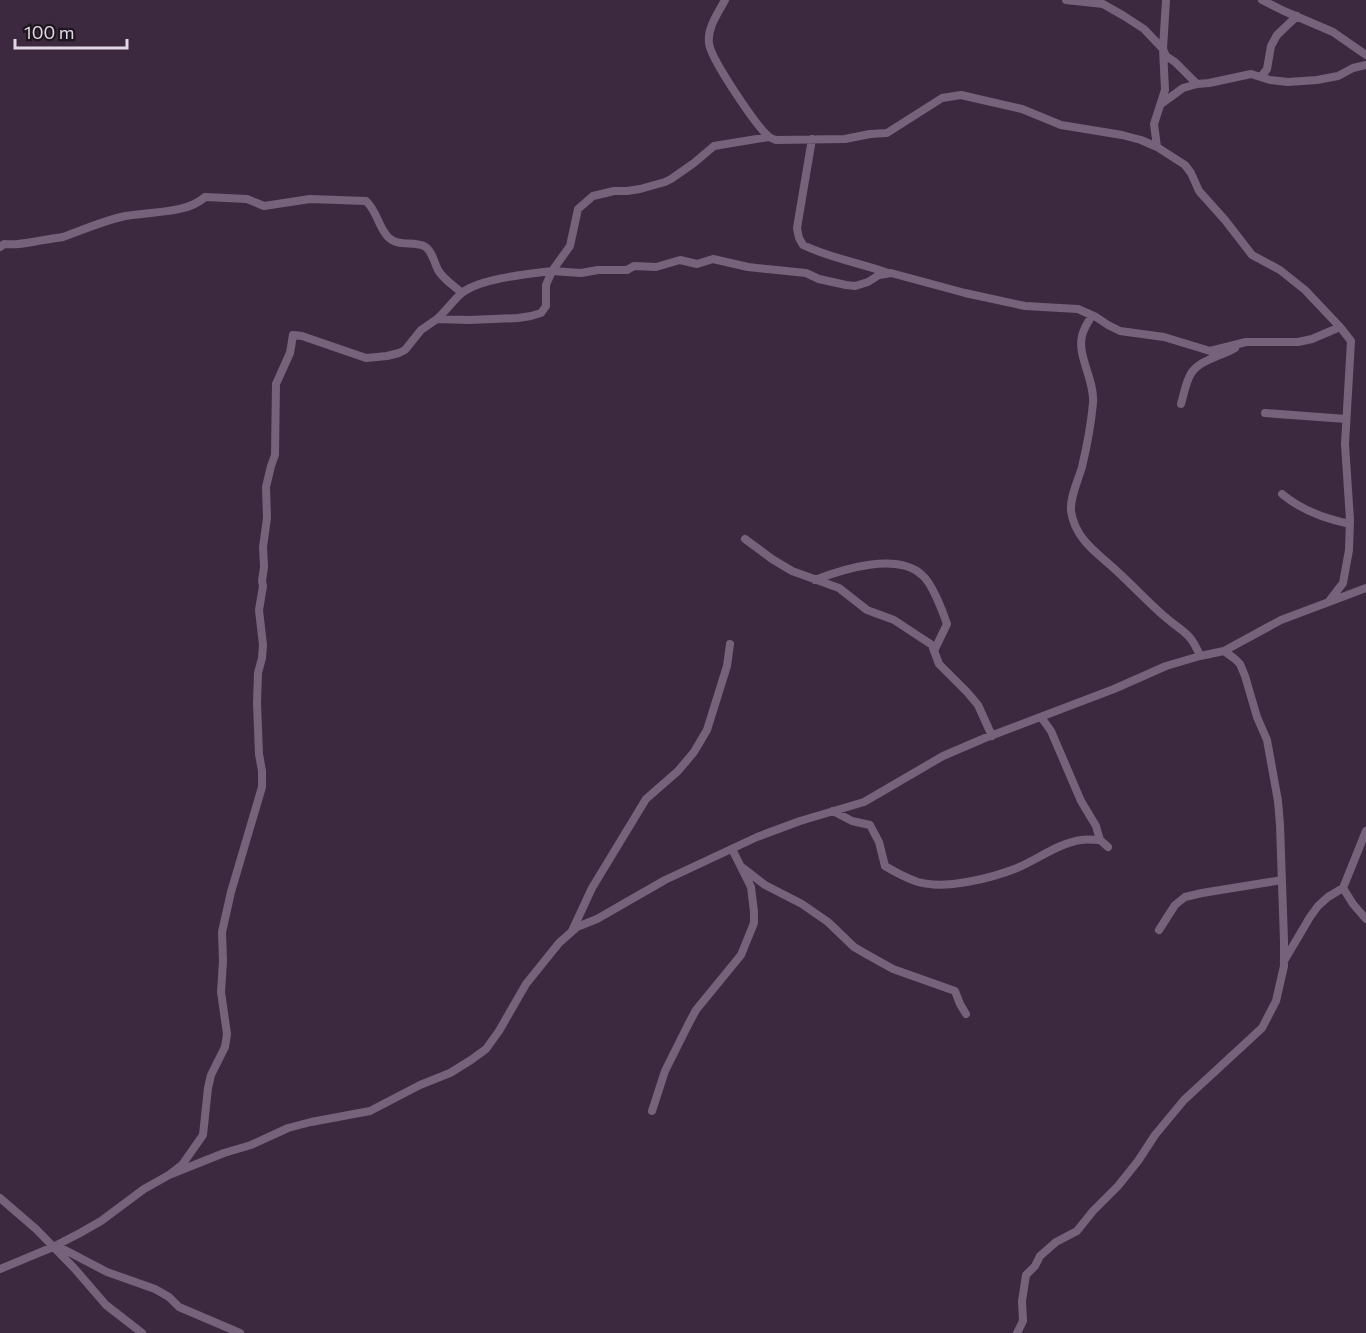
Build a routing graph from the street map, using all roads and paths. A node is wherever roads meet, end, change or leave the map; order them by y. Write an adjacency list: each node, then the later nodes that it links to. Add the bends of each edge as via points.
1 (724, 0): 13 (street, via 710,30 711,52)
2 (1066, 0): 5 (street)
3 (1166, 0): 7 (street)
4 (1262, 0): 6 (street)
5 (1101, 2): 7 (street, via 1136,23)
6 (1297, 16): 8 (street, via 1333,32); 10 (street, via 1277,35)
7 (1163, 49): 11 (street); 12 (street, via 1165,90)
8 (1366, 55)
9 (1366, 65): 10 (street, via 1317,80 1288,82)
10 (1261, 77): 11 (street, via 1251,74)
11 (1197, 84): 12 (street)
12 (1161, 104): 15 (street, via 1154,124)
13 (769, 137): 14 (street); 17 (street, via 714,146 659,184 593,196 578,209 570,246)
14 (812, 139): 15 (street, via 887,133 942,98 961,95 1022,109 1061,125 1122,135); 18 (street, via 798,228 803,245)
15 (1157, 147): 22 (street, via 1185,165 1199,191 1252,255 1305,290)
16 (1, 243): 19 (street, via 17,245 62,237 123,216 181,208 205,197 247,199 264,206 310,199 366,201 389,238 423,246 442,276)
17 (552, 271): 18 (street, via 627,270 680,260 697,264 712,259 806,273 855,286); 19 (street, via 491,281); 21 (street, via 546,285 546,306 541,312 518,318)
18 (888, 273): 20 (street, via 1025,306 1078,309)
19 (462, 292): 21 (street)
20 (1092, 315): 23 (street, via 1119,331 1164,336 1210,351); 36 (street, via 1082,336 1082,356 1093,396 1082,466 1073,494 1075,526 1100,557 1186,632)
21 (437, 319): 53 (street, via 421,330 405,350 378,358 366,358 293,335 290,353 276,384 276,455 266,487 259,610 263,645 257,704 262,787 222,932 225,1047 211,1075 203,1135 182,1165)
22 (1340, 327): 23 (street, via 1298,342); 26 (street, via 1351,341)
23 (1246, 342): 24 (street, via 1202,363 1192,373)
24 (1181, 404)
25 (1266, 413): 26 (street)
26 (1346, 418): 28 (street)
27 (1282, 494): 28 (street, via 1319,515)
28 (1350, 524): 32 (street, via 1343,583)
29 (745, 539): 30 (street, via 772,560)
30 (815, 579): 34 (street, via 839,588 867,610 894,620 927,641); 34 (street, via 882,562 906,566 923,575 946,624)
31 (1366, 588): 32 (street)
32 (1329, 601): 35 (street, via 1281,620)
33 (730, 644): 49 (street, via 707,730 678,771 645,799 592,888)
34 (934, 651): 38 (street, via 939,664 978,705)
35 (1224, 651): 36 (street); 45 (street, via 1240,664 1266,740 1278,801)
36 (1200, 656): 37 (street)
37 (1041, 717): 38 (street); 41 (street)
38 (992, 736): 39 (street, via 943,756 864,802)
39 (833, 811): 41 (street, via 870,825 885,866 920,882 950,885 994,875 1080,840); 43 (street)
40 (1366, 831): 46 (street)
41 (1100, 840): 42 (street)
42 (1108, 847)
43 (732, 849): 44 (street); 49 (street)
44 (742, 867): 51 (street, via 828,922 866,954 893,969 955,991); 52 (street, via 751,887 754,923 741,955 696,1010 665,1071)
45 (1282, 880): 48 (street, via 1185,897); 50 (street)
46 (1343, 888): 47 (street); 50 (street, via 1318,906)
47 (1366, 919)
48 (1159, 930)
49 (572, 931): 53 (street, via 526,984 486,1049 450,1073 370,1111 288,1128)
50 (1284, 962): 59 (street, via 1276,1001 1262,1028 1184,1100 1077,1231 1056,1242 1026,1275 1023,1321)
51 (966, 1014)
52 (652, 1111)
53 (169, 1175): 55 (street, via 101,1221)
54 (0, 1198): 55 (street)
55 (53, 1247): 56 (street); 57 (street, via 106,1305); 58 (street, via 155,1289 179,1307)
56 (0, 1269)
57 (142, 1333)
58 (240, 1333)
59 (1017, 1333)

